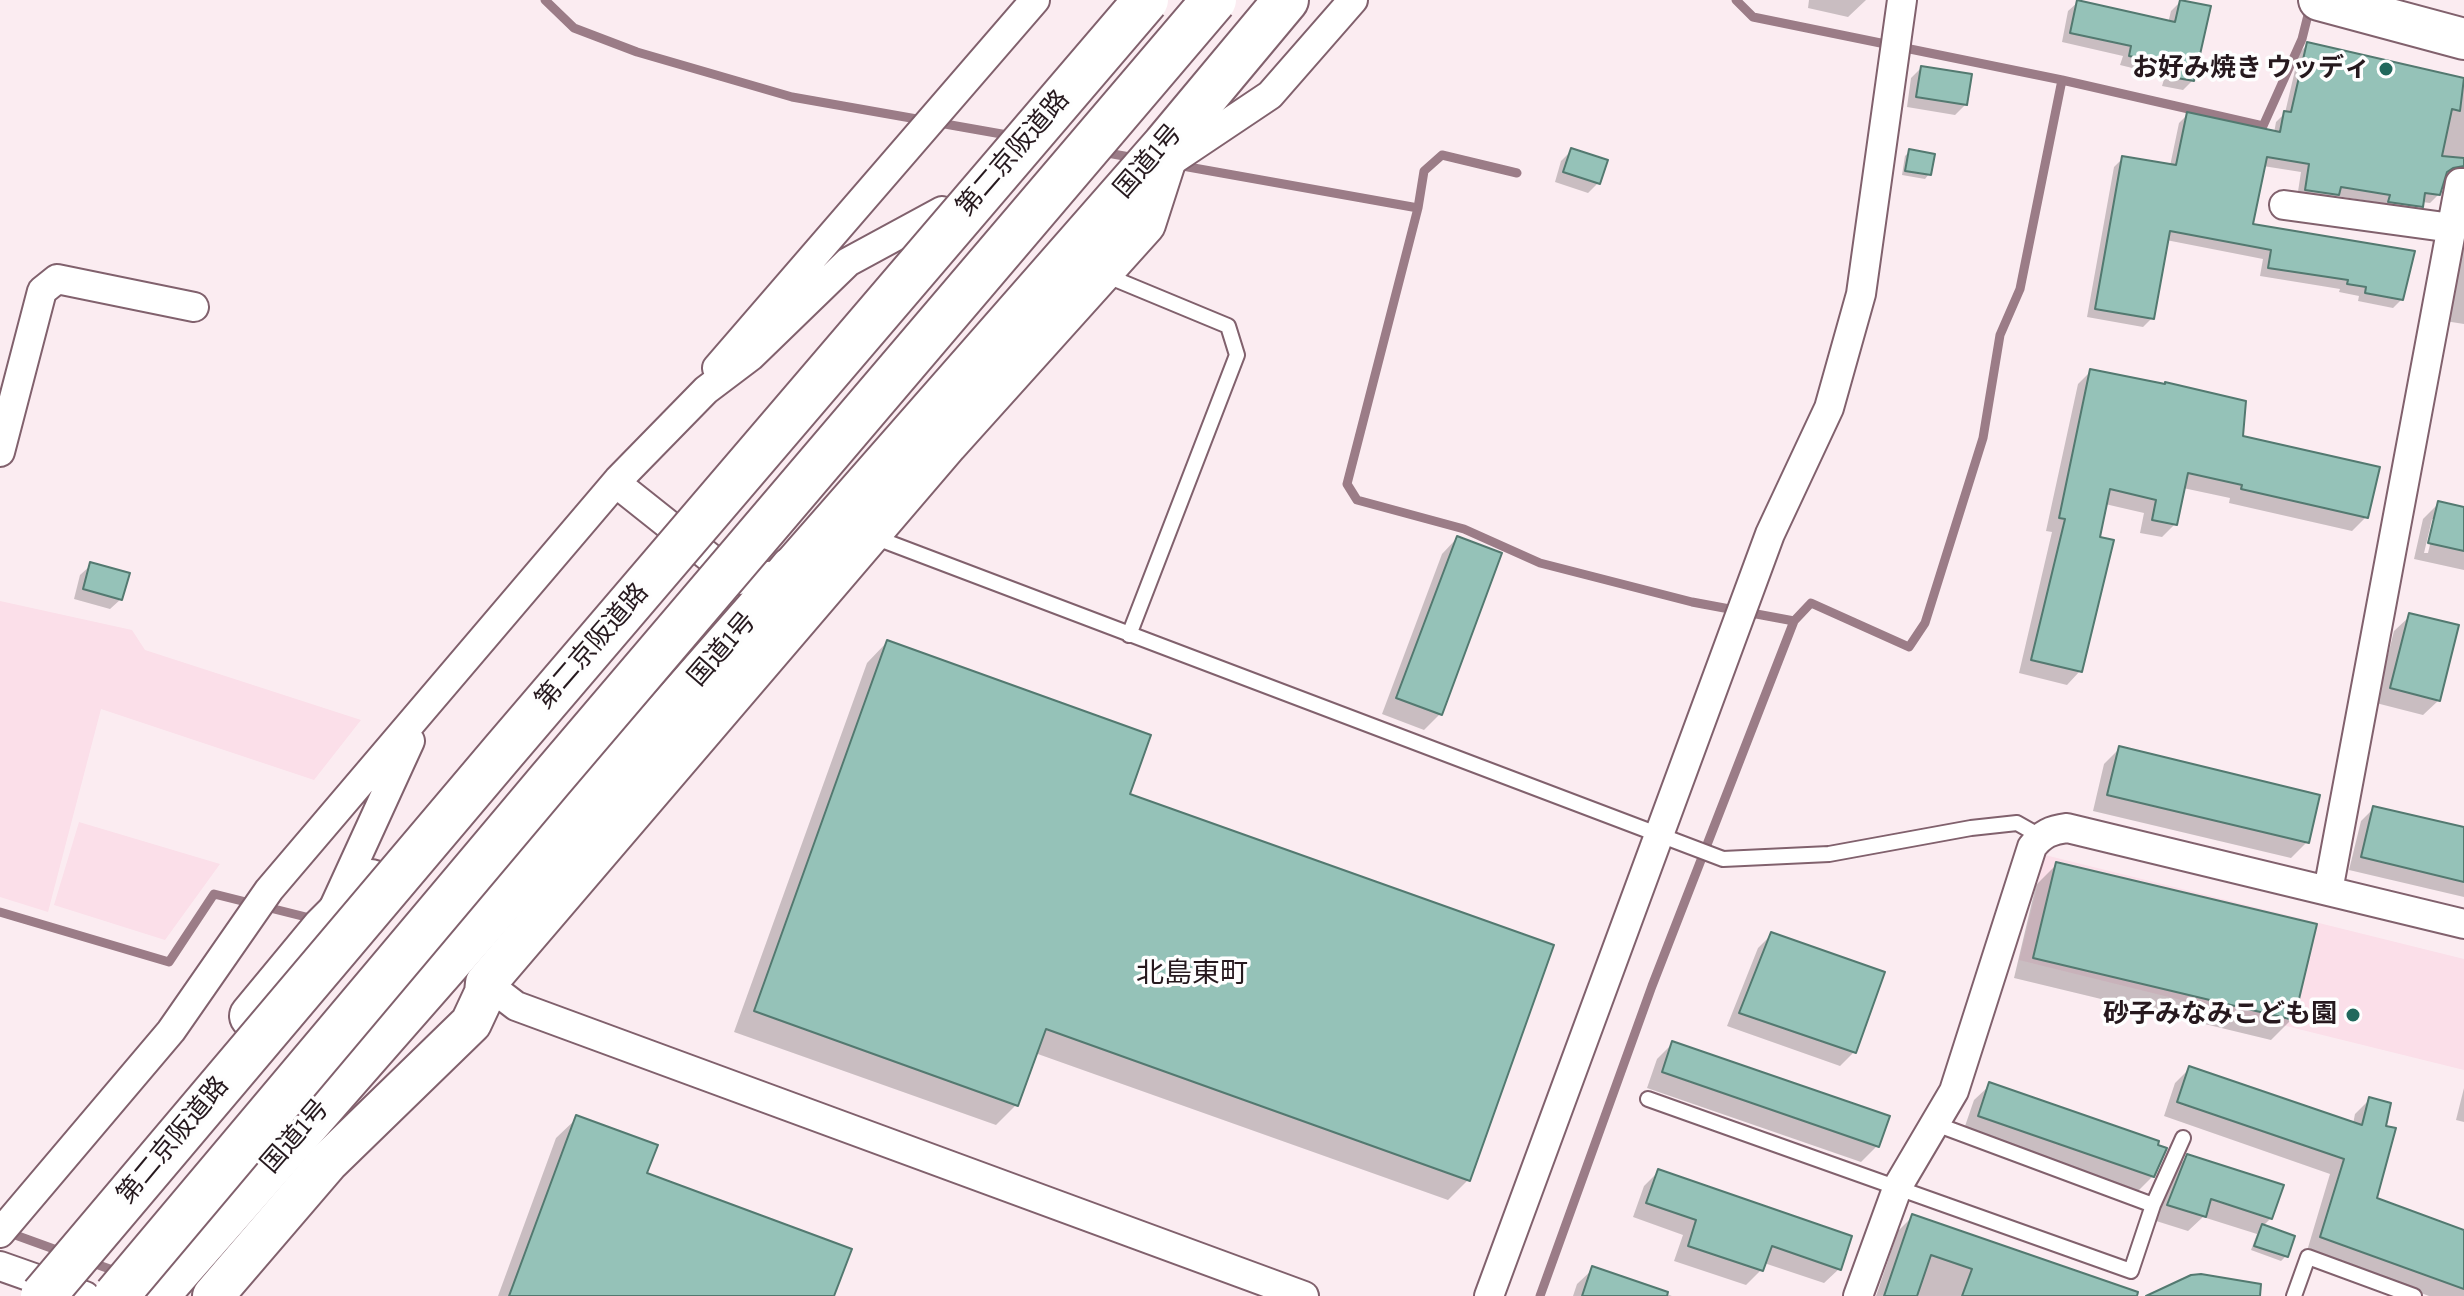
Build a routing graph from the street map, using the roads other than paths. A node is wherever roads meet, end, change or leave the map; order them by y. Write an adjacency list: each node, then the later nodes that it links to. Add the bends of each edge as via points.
1 (1035, 0): 17 (street, via 752,326 714,372)
2 (1125, 0): 13 (highway)
3 (1146, 0): 38 (highway, 第二京阪道路, bridge, via 503,752)
4 (1214, 0): 41 (highway, 第二京阪道路, bridge)
5 (1286, 0): 10 (highway, 国道1号)
6 (1353, 0): 10 (street, via 1270,95)
7 (1902, 0): 25 (street, via 1861,294 1829,408 1770,534)
8 (2319, 0): 9 (street)
9 (2464, 39)
10 (1160, 155): 15 (street, via 1145,224); 18 (highway, 国道1号)
11 (2464, 183): 14 (street)
12 (2284, 205): 14 (street)
13 (942, 211): 17 (street, via 848,262 751,356); 21 (highway)
14 (2452, 228): 27 (street)
15 (1100, 274): 18 (street); 23 (lane, via 1228,326 1237,355)
16 (194, 307): 19 (street, via 57,279 42,291)
17 (706, 390): 20 (street)
18 (932, 436): 21 (street, via 904,421 875,447 777,575 738,580); 22 (street); 31 (highway, 国道1号)
19 (0, 452)
20 (616, 483): 21 (street); 24 (street)
21 (678, 533): 29 (highway, via 493,759)
22 (868, 534): 23 (lane); 30 (street)
23 (1129, 635): 25 (lane)
24 (423, 713): 29 (street); 37 (street, via 265,897 171,1031)
25 (1658, 836): 26 (lane, via 1723,859 1829,854 2017,823); 44 (street)
26 (2040, 836): 27 (street, via 2067,828); 33 (street, via 2032,847 1954,1091)
27 (2328, 891): 28 (street)
28 (2464, 924)
29 (324, 929): 38 (highway)
30 (485, 988): 31 (street, via 437,1001); 42 (street, via 471,1023 328,1162); 43 (street, via 516,1006)
31 (420, 995): 39 (highway, 国道1号)
32 (1648, 1099): 35 (lane)
33 (1933, 1123): 35 (street); 36 (lane)
34 (2183, 1138): 36 (lane)
35 (1898, 1186): 36 (lane, via 2131,1271); 45 (street)
36 (2153, 1205)
37 (0, 1233)
38 (36, 1273): 40 (street)
39 (166, 1284)
40 (85, 1296)
41 (116, 1296)
42 (213, 1296)
43 (1304, 1296)
44 (1489, 1296)
45 (1858, 1296)
46 (2294, 1296): 47 (lane, via 2308,1257)
47 (2414, 1296)

